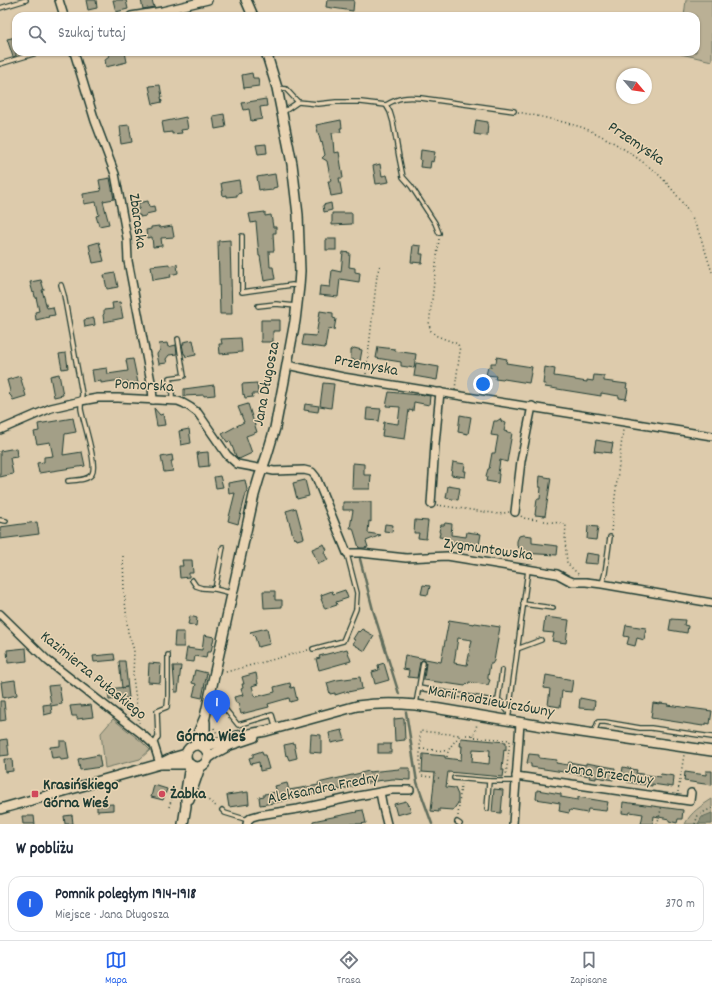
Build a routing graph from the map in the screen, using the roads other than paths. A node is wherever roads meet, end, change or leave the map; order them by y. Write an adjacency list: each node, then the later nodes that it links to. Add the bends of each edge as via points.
1 (26, 0): 5 (lane)
2 (59, 0): 6 (street)
3 (208, 0): 7 (street)
4 (246, 0): 8 (street)
5 (0, 8)
6 (63, 12)
7 (156, 12)
8 (251, 12)
9 (27, 56): 12 (lane)
10 (75, 56): 27 (street, Zbaraska, via 115,174)
11 (267, 56): 13 (street, Jana Długosza)
12 (0, 64)
13 (277, 88): 14 (lane, via 286,89); 17 (street, Jana Długosza)
14 (298, 102): 15 (lane); 17 (lane)
15 (386, 104): 16 (lane, via 395,99 409,97); 18 (lane, via 394,122 403,177 435,223)
16 (514, 111)
17 (282, 113): 21 (street, Jana Długosza, via 296,198)
18 (439, 233)
19 (242, 236): 21 (lane, via 242,292)
20 (61, 285): 29 (lane, via 82,394)
21 (300, 286): 23 (street, Jana Długosza)
22 (258, 306): 23 (lane)
23 (297, 306): 25 (street, Jana Długosza)
24 (178, 339): 28 (lane, via 184,376 169,378)
25 (287, 365): 26 (street, Przemyska); 33 (street, Jana Długosza, via 275,428)
26 (440, 392): 30 (street, Przemyska); 35 (street)
27 (153, 400): 28 (street, Pomorska); 29 (street, Pomorska, via 98,398)
28 (172, 400): 33 (street, Pomorska, via 183,403 198,413 232,461)
29 (81, 401): 31 (street, Pomorska, via 51,408); 34 (lane, via 93,469 92,474 86,479)
30 (532, 406): 32 (street, Przemyska); 36 (street, via 521,461)
31 (0, 430)
32 (712, 436)
33 (262, 469): 41 (street, via 312,472); 46 (street, Jana Długosza)
34 (68, 482)
35 (430, 504)
36 (515, 512)
37 (0, 520): 38 (lane)
38 (6, 521)
39 (610, 537): 44 (lane)
40 (223, 547): 45 (lane)
41 (347, 552): 42 (street, Zygmuntowska, via 406,558 448,556); 52 (lane, via 357,593 356,609 343,641)
42 (528, 569): 44 (street, Zygmuntowska, via 557,574 573,582); 48 (lane)
43 (192, 580): 45 (lane, via 196,586)
44 (602, 584): 47 (street, Zygmuntowska)
45 (215, 589): 46 (lane)
46 (232, 593): 59 (street, Jana Długosza)
47 (712, 603)
48 (523, 604): 49 (lane); 53 (lane)
49 (553, 608)
50 (0, 614): 67 (street, Kazimierza Pułaskiego, via 48,661)
51 (540, 640): 53 (lane)
52 (313, 649)
53 (518, 649): 61 (lane)
54 (168, 655): 67 (lane, via 167,707 157,710 158,737)
55 (423, 663): 57 (lane)
56 (502, 670): 58 (lane)
57 (418, 688): 58 (lane); 60 (lane)
58 (498, 700): 61 (lane)
59 (208, 702): 63 (lane, via 222,705 238,725 272,715); 68 (street, Jana Długosza)
60 (416, 705): 61 (street, Marii Rodziewiczówny); 63 (street, Marii Rodziewiczówny, via 357,706)
61 (508, 717): 62 (street, Marii Rodziewiczówny)
62 (520, 722): 65 (street, Marii Rodziewiczówny); 76 (street)
63 (276, 728): 64 (street, Marii Rodziewiczówny)
64 (266, 731): 68 (street, Marii Rodziewiczówny); 71 (street, Marii Rodziewiczówny, via 223,748)
65 (594, 734): 66 (lane, via 598,722 605,722); 69 (street, Marii Rodziewiczówny)
66 (712, 737)
67 (154, 745): 72 (street)
68 (201, 746): 70 (street, via 189,748); 71 (street, via 207,752)
69 (712, 750)
70 (186, 754): 72 (street); 73 (street)
71 (208, 758): 74 (street)
72 (160, 764): 73 (street); 83 (street)
73 (189, 764): 74 (street, via 196,768); 81 (street)
74 (200, 767): 81 (street)
75 (454, 778): 77 (lane)
76 (516, 778): 77 (lane); 80 (street, Jana Brzechwy, via 690,801); 88 (street)
77 (489, 781): 82 (lane)
78 (410, 790): 79 (street, Aleksandra Fredry)
79 (380, 792): 85 (street, Aleksandra Fredry, via 259,815); 87 (street)
80 (691, 793)
81 (186, 806): 86 (street)
82 (487, 808)
83 (0, 809)
84 (222, 810): 85 (lane)
85 (247, 822)
86 (183, 824)
87 (387, 824)
88 (513, 824)

